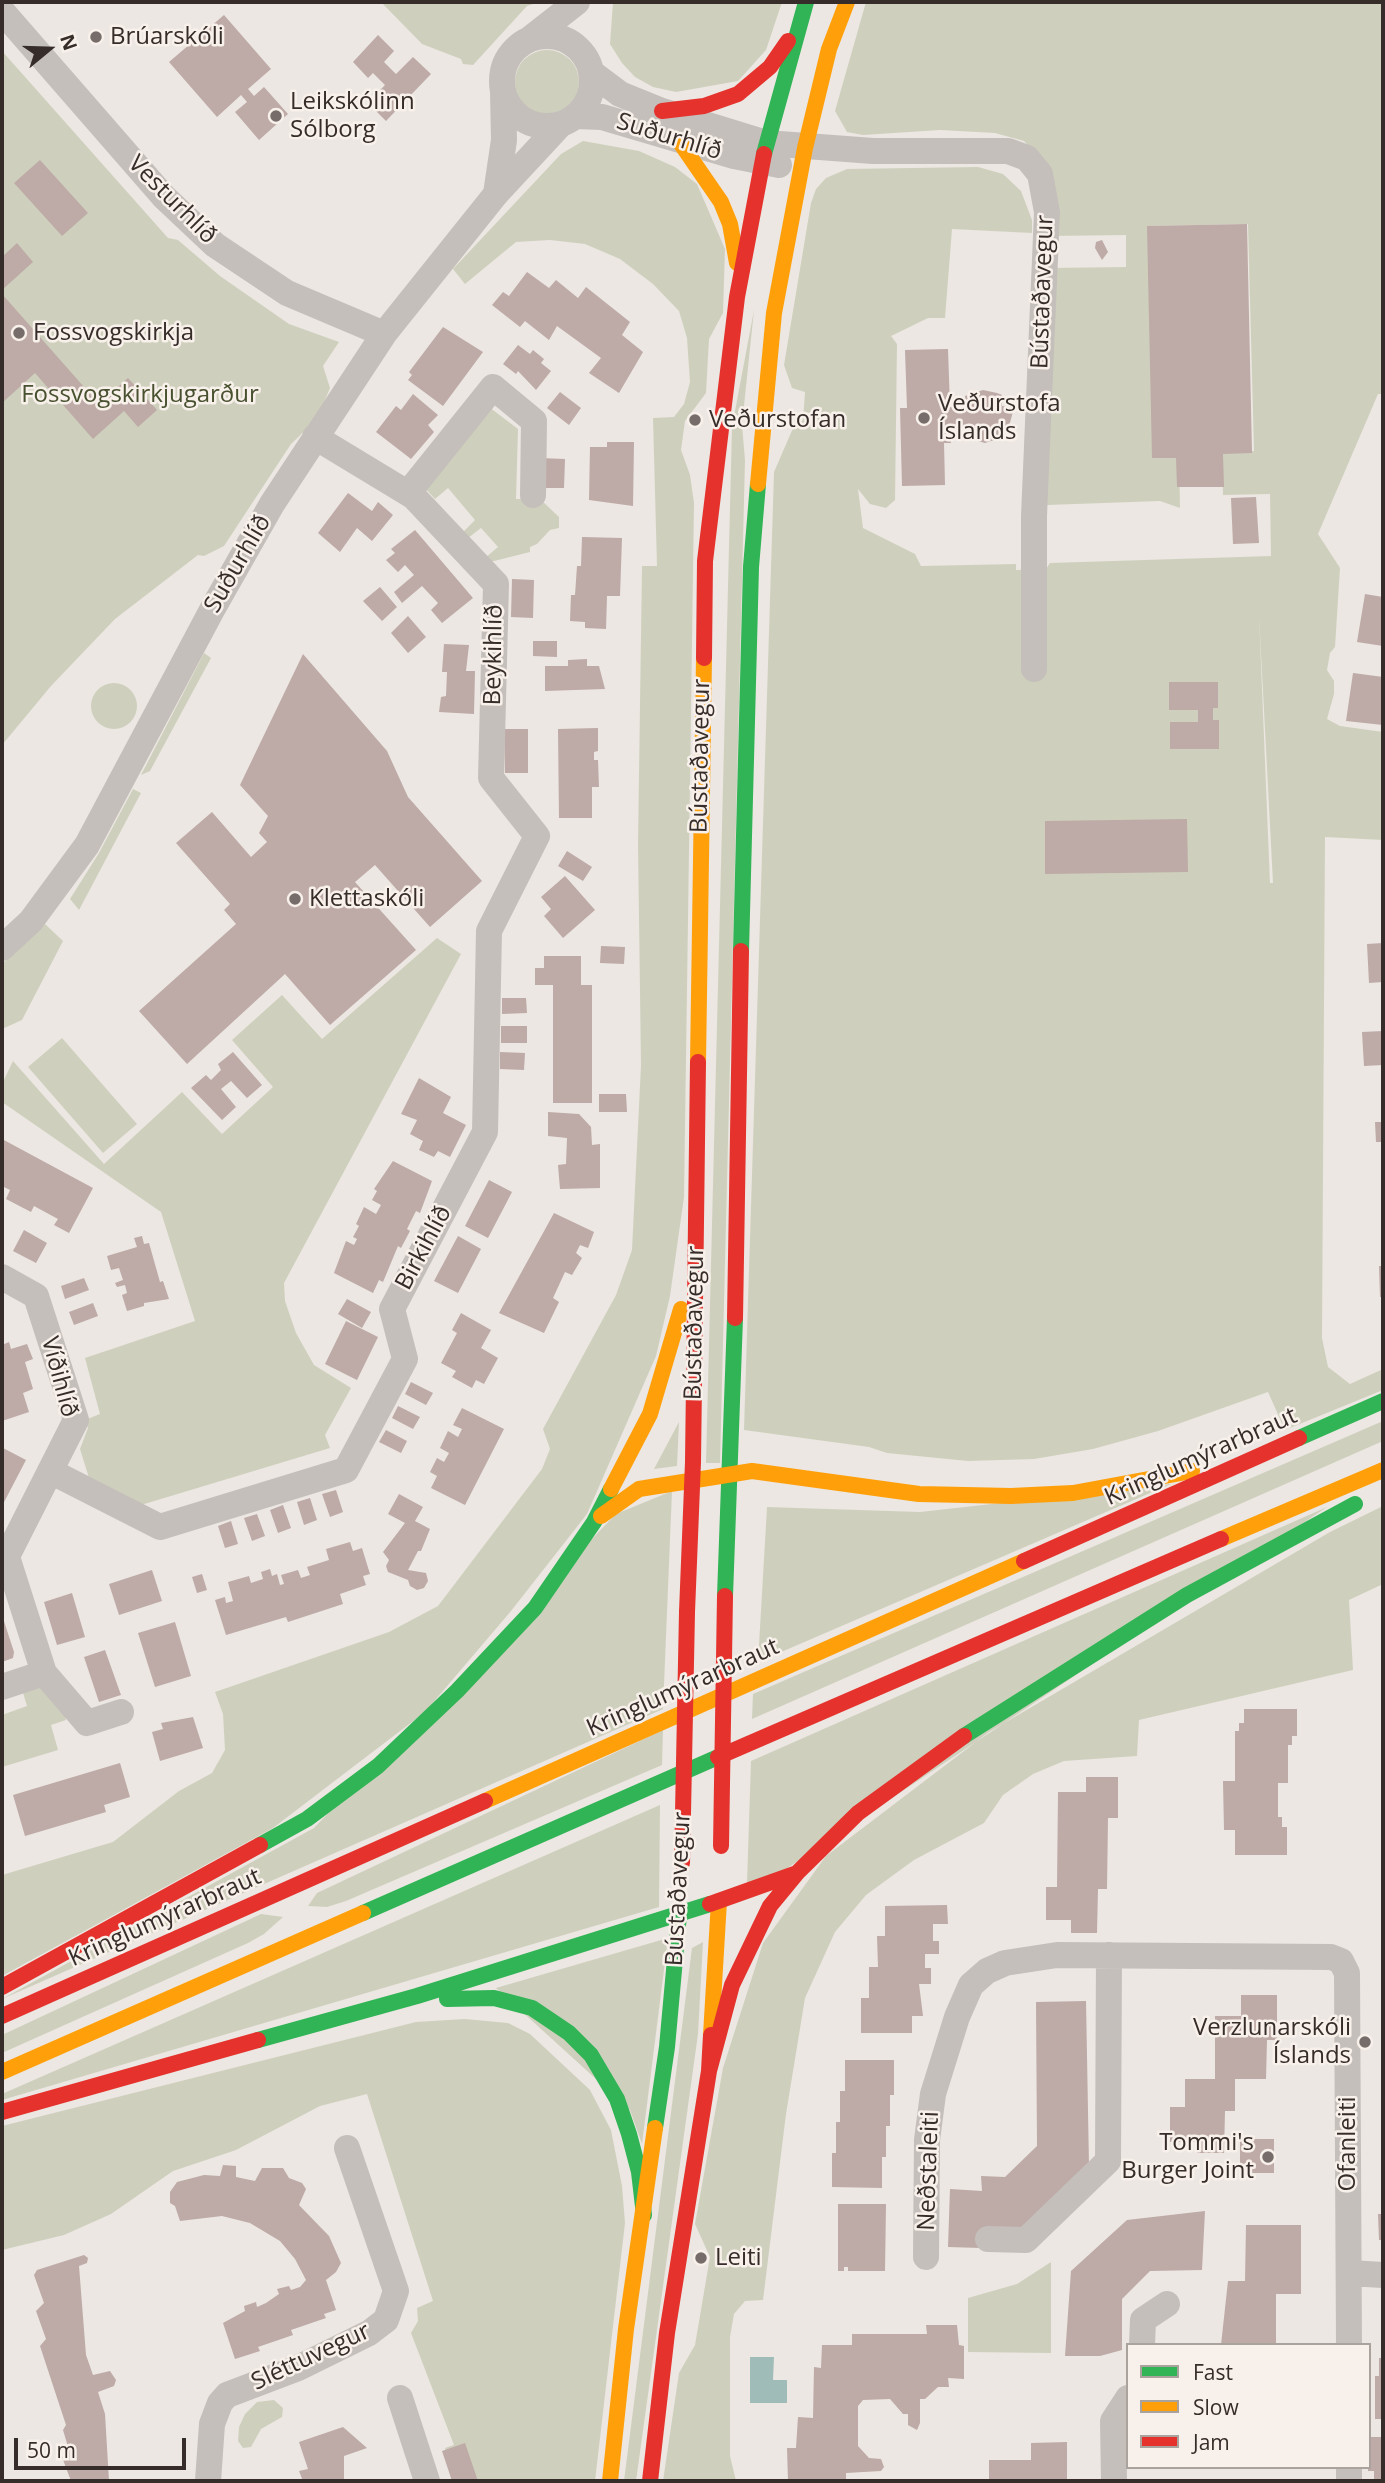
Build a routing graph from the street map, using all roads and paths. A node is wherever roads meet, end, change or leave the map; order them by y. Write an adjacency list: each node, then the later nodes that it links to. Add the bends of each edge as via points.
1 (577, 2): 7 (street)
2 (585, 2): 8 (street, via 581,24)
3 (806, 2): 6 (main road, Bústaðavegur)
4 (847, 2): 14 (main road, Bústaðavegur, via 829,49)
5 (2, 11): 17 (street, Vesturhlíð, via 164,197 215,245 287,293)
6 (799, 21): 10 (main road, via 770,67 754,83 704,106); 13 (main road, Bústaðavegur)
7 (531, 38): 8 (street, via 561,37); 9 (street, via 510,54 504,66)
8 (588, 64): 10 (street, Suðurhlíð, via 620,94); 11 (street, via 589,96)
9 (503, 92): 11 (street, via 525,120 549,126); 15 (street, via 504,140)
10 (663, 111): 13 (street, Suðurhlíð)
11 (568, 120): 12 (street, Suðurhlíð, via 602,117); 15 (street, Suðurhlíð)
12 (679, 141): 13 (street, Suðurhlíð); 16 (main road, via 710,183 730,224 737,250)
13 (764, 153): 14 (street, Bústaðavegur); 16 (main road, Bústaðavegur)
14 (804, 156): 21 (street, Bústaðavegur, via 833,149 1008,151 1027,158 1040,174 1047,212 1034,516); 30 (main road, Bústaðavegur, via 774,313 751,567)
15 (496, 194): 17 (street, Suðurhlíð)
16 (737, 297): 24 (main road, Bústaðavegur, via 705,561)
17 (384, 334): 18 (street, Suðurhlíð)
18 (315, 437): 19 (street, Beykihlíð); 23 (street, Suðurhlíð, via 213,608 87,845 40,910)
19 (408, 493): 20 (street, via 493,387 534,421); 22 (street, Beykihlíð, via 496,584 491,778)
20 (533, 495)
21 (1034, 669)
22 (537, 836): 29 (street, Birkihlíð, via 489,931 485,1132 392,1309 405,1359 346,1470 160,1527)
23 (2, 948)
24 (698, 1207): 31 (main road, Bústaðavegur); 33 (main road, via 684,1298 650,1414)
25 (2, 1277): 29 (street, Víðihlíð, via 36,1296 76,1420)
26 (1383, 1401): 27 (main road, Kringlumýrarbraut)
27 (1252, 1460): 30 (main road, via 1073,1493 1011,1496 919,1494 773,1473); 47 (main road, Kringlumýrarbraut)
28 (1383, 1470): 48 (main road)
29 (50, 1471): 34 (street, Víðihlíð)
30 (729, 1474): 31 (main road); 38 (main road, Bústaðavegur, bridge)
31 (693, 1478): 33 (main road, via 639,1489); 39 (main road, Bústaðavegur, bridge)
32 (1372, 1494): 40 (main road, via 1187,1595 965,1735 858,1813)
33 (594, 1522): 45 (main road, via 505,1643 418,1730 346,1792 256,1849)
34 (4, 1562): 35 (street)
35 (44, 1673): 36 (street); 37 (street, via 87,1723)
36 (2, 1687)
37 (121, 1713)
38 (721, 1853)
39 (682, 1869)
40 (798, 1872): 41 (main road); 49 (main road, via 770,1906 747,1948)
41 (719, 1894): 42 (main road); 49 (main road, Bústaðavegur)
42 (680, 1908): 46 (main road); 52 (main road, Bústaðavegur, via 667,2048)
43 (1109, 1955): 44 (street, Neðstaleiti, via 1320,1955 1341,1961); 53 (street, via 1108,2161 1026,2240); 54 (street, Neðstaleiti, via 1057,1955 1005,1963 971,1985 933,2094 927,2140)
44 (1347, 1973): 55 (street, Ofanleiti)
45 (2, 1987)
46 (417, 1996): 50 (main road); 52 (main road, via 514,2001 569,2033 590,2055 617,2099 639,2172)
47 (2, 2016)
48 (2, 2071)
49 (709, 2071): 66 (main road, Bústaðavegur, via 667,2333)
50 (2, 2112)
51 (347, 2148): 63 (street, Sléttuvegur, via 396,2291 386,2320 298,2368 227,2395 212,2424)
52 (643, 2215): 65 (main road, Bústaðavegur)
53 (988, 2239)
54 (926, 2258)
55 (1349, 2273): 56 (street); 59 (street, Ofanleiti)
56 (1383, 2275)
57 (1167, 2304): 58 (street, via 1143,2320)
58 (1142, 2343)
59 (1349, 2343)
60 (400, 2398): 64 (street)
61 (1126, 2401): 62 (street, via 1113,2421)
62 (1119, 2469)
63 (208, 2481)
64 (427, 2481)
65 (610, 2481)
66 (650, 2481)

